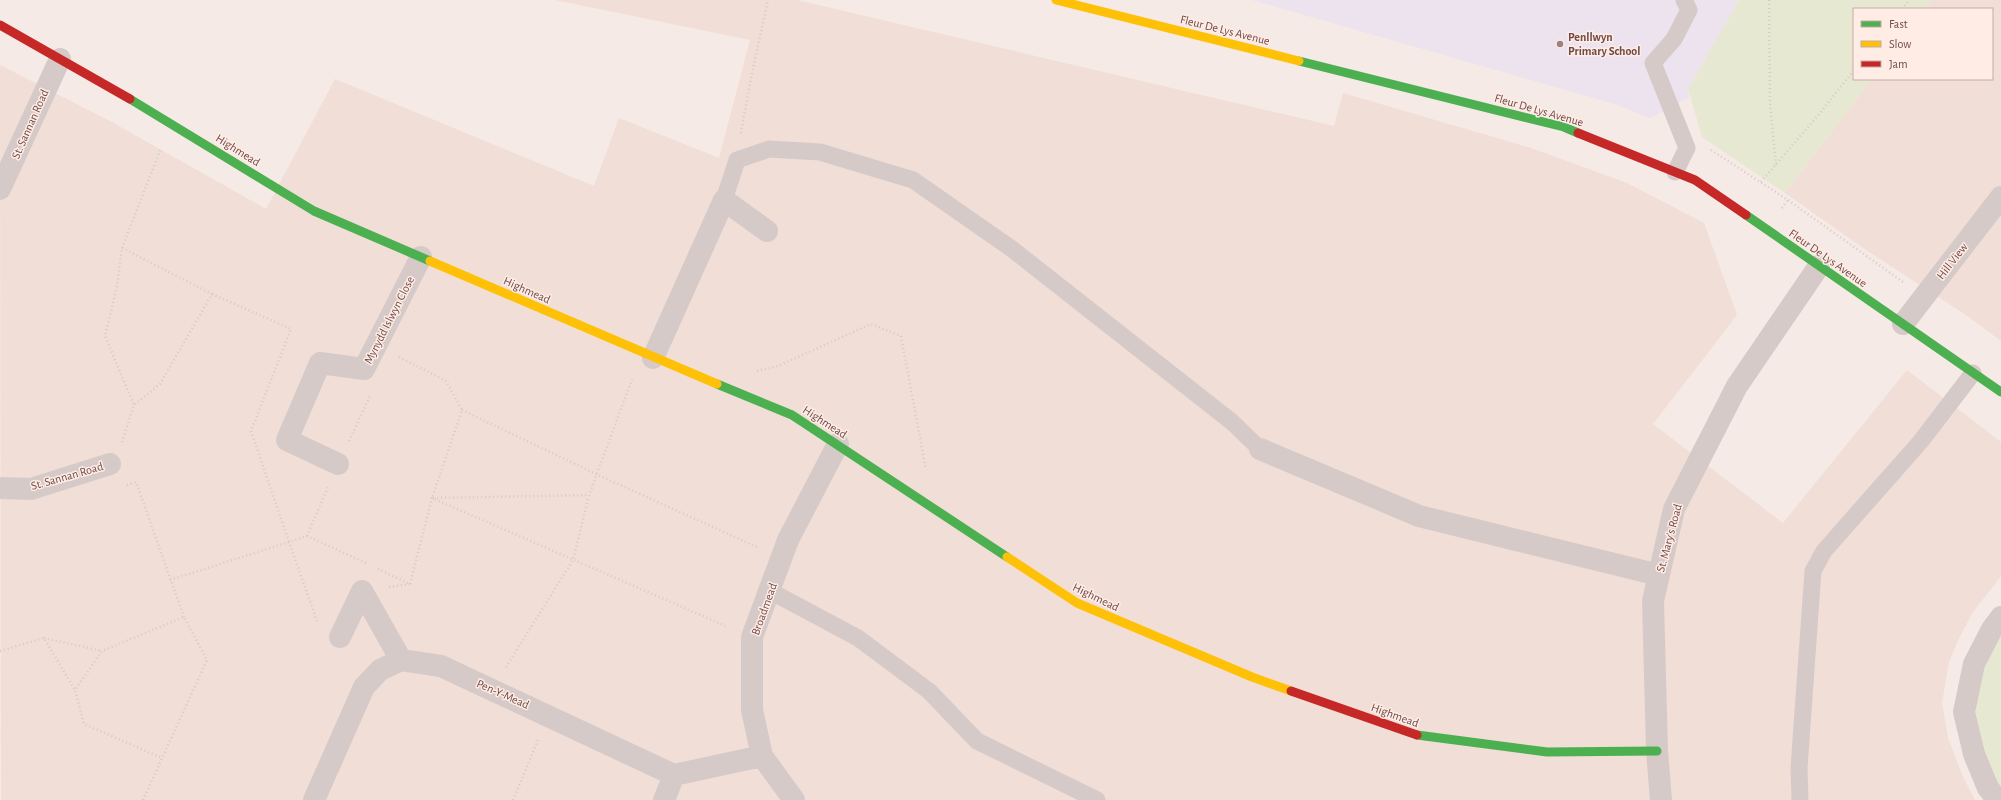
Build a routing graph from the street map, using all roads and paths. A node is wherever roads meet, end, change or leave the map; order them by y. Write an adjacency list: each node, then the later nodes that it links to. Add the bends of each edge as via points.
1 (768, 0): 12 (path)
2 (1056, 0): 14 (street, Fleur De Lys Avenue, via 1564,127)
3 (1684, 0): 11 (lane, via 1689,10 1674,39 1653,63)
4 (1769, 0): 13 (path, via 1770,103)
5 (1909, 0): 6 (path)
6 (1903, 8)
7 (0, 25): 8 (street, Highmead)
8 (60, 59): 10 (street, Highmead); 16 (street, St. Sannan Road)
9 (1853, 71): 13 (path)
10 (171, 123): 20 (path); 21 (street, Highmead, via 314,211)
11 (1687, 148): 14 (lane); 15 (path, via 1708,148)
12 (736, 163): 18 (lane); 36 (lane, via 737,160 769,149 820,152 913,180 1012,249 1232,422)
13 (1776, 165): 15 (path)
14 (1674, 172): 22 (street, Fleur De Lys Avenue, via 1694,180)
15 (1761, 182): 24 (path)
16 (0, 189)
17 (2001, 197): 24 (street, Hill View)
18 (724, 200): 19 (street); 26 (street)
19 (767, 231)
20 (122, 248): 23 (path); 32 (path, via 117,286 105,336)
21 (421, 257): 26 (street, Highmead); 38 (street, Mynydd Islwyn Close, via 364,369 320,363 287,440)
22 (1819, 266): 25 (street, Fleur De Lys Avenue); 53 (street, St. Mary's Road, via 1737,386 1674,508)
23 (212, 294): 32 (path, via 160,384); 48 (path, via 291,329 251,431)
24 (1924, 297): 25 (street, Hill View)
25 (1903, 324): 28 (street, Fleur De Lys Avenue)
26 (648, 355): 29 (street, Highmead); 40 (path)
27 (397, 356): 33 (path, via 446,381)
28 (1973, 373): 31 (street, Fleur De Lys Avenue); 78 (lane, via 1921,441 1824,551 1813,571 1799,768)
29 (713, 382): 34 (street, Highmead, via 792,415); 46 (path, via 778,366 871,324 901,336 923,448)
30 (374, 387): 38 (path)
31 (2001, 392)
32 (134, 405): 35 (path, via 122,440)
33 (462, 410): 40 (path); 45 (path)
34 (838, 444): 46 (street, Highmead); 49 (street, Broadmead, via 788,540)
35 (124, 447)
36 (1260, 449): 53 (street, via 1419,516)
37 (110, 464): 43 (street, St. Sannan Road, via 31,489)
38 (338, 464): 47 (path)
39 (133, 475): 41 (path)
40 (598, 475): 44 (path); 49 (path)
41 (136, 482): 42 (path); 54 (path)
42 (121, 487)
43 (0, 488)
44 (589, 495): 45 (path); 50 (path)
45 (432, 498): 50 (path); 52 (path, via 410,584)
46 (930, 505): 67 (street, Highmead, via 1077,603 1252,677 1422,738 1547,752)
47 (307, 536): 48 (path); 51 (path)
48 (289, 542): 54 (path); 58 (path, via 312,611 319,624)
49 (782, 558): 55 (street, Broadmead)
50 (573, 560): 59 (path); 64 (path)
51 (369, 565)
52 (376, 568)
53 (1659, 575): 67 (street, St. Mary's Road, via 1653,601)
54 (170, 580): 56 (path)
55 (770, 591): 59 (street, Broadmead); 76 (lane, via 858,638 929,691 977,741)
56 (184, 617): 62 (path); 71 (path, via 207,660)
57 (2001, 617): 79 (street, via 1974,664 1964,712 1974,754 1988,788)
58 (340, 636): 63 (street, via 362,591)
59 (752, 637): 68 (street, Broadmead, via 752,710)
60 (44, 638): 61 (path); 62 (path); 65 (path)
61 (0, 651)
62 (102, 652): 65 (path)
63 (401, 660): 64 (street, Pen-Y-Mead, via 441,666); 72 (street, via 380,670 364,687)
64 (492, 689): 66 (street, Pen-Y-Mead)
65 (75, 690): 69 (path, via 84,724)
66 (548, 715): 70 (street, Pen-Y-Mead); 73 (path)
67 (1657, 751): 77 (street, St. Mary's Road)
68 (762, 756): 70 (street); 75 (street, Broadmead)
69 (162, 758)
70 (674, 775): 74 (street)
71 (143, 800)
72 (314, 800)
73 (512, 800)
74 (664, 800)
75 (794, 800)
76 (1097, 800)
77 (1661, 800)
78 (1800, 800)
79 (1998, 800)

